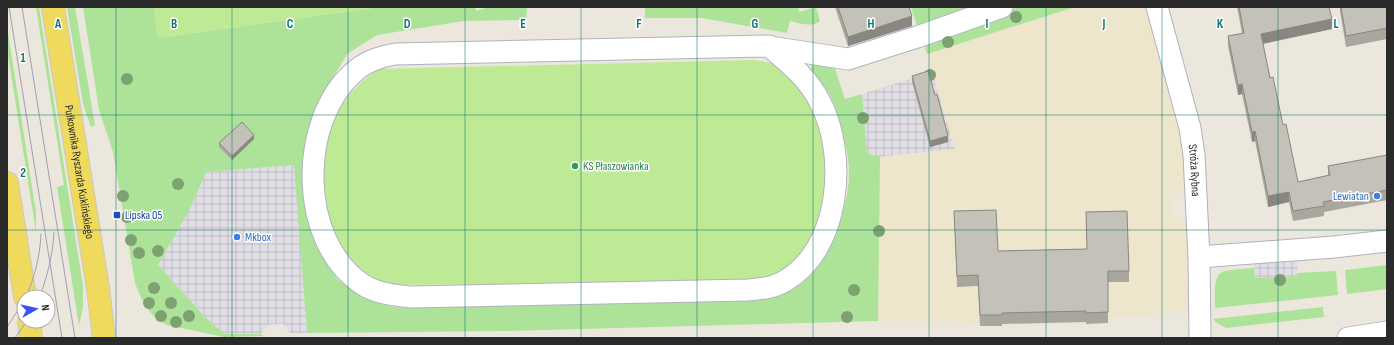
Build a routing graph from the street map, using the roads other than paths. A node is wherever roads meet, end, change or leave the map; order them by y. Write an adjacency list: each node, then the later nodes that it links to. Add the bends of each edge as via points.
1 (53, 7): 10 (main road, Pułkownika Ryszarda Kuklińskiego)
2 (1002, 7): 4 (street, via 848,59)
3 (1156, 7): 7 (street, Stróża Rybna, via 1190,128 1194,155)
4 (769, 46): 4 (street, via 798,70 811,85 828,121 836,166 834,199 823,235 800,270 783,282 766,288 748,290 411,297 386,294 363,285 346,271 322,232 312,186 316,142 330,104 340,87 354,72 374,59 395,54)
5 (7, 182): 8 (main road)
6 (1387, 241): 7 (street)
7 (1198, 257): 11 (street, Stróża Rybna)
8 (24, 289)
9 (1387, 332): 12 (street)
10 (104, 338)
11 (1200, 338)
12 (1348, 338)

